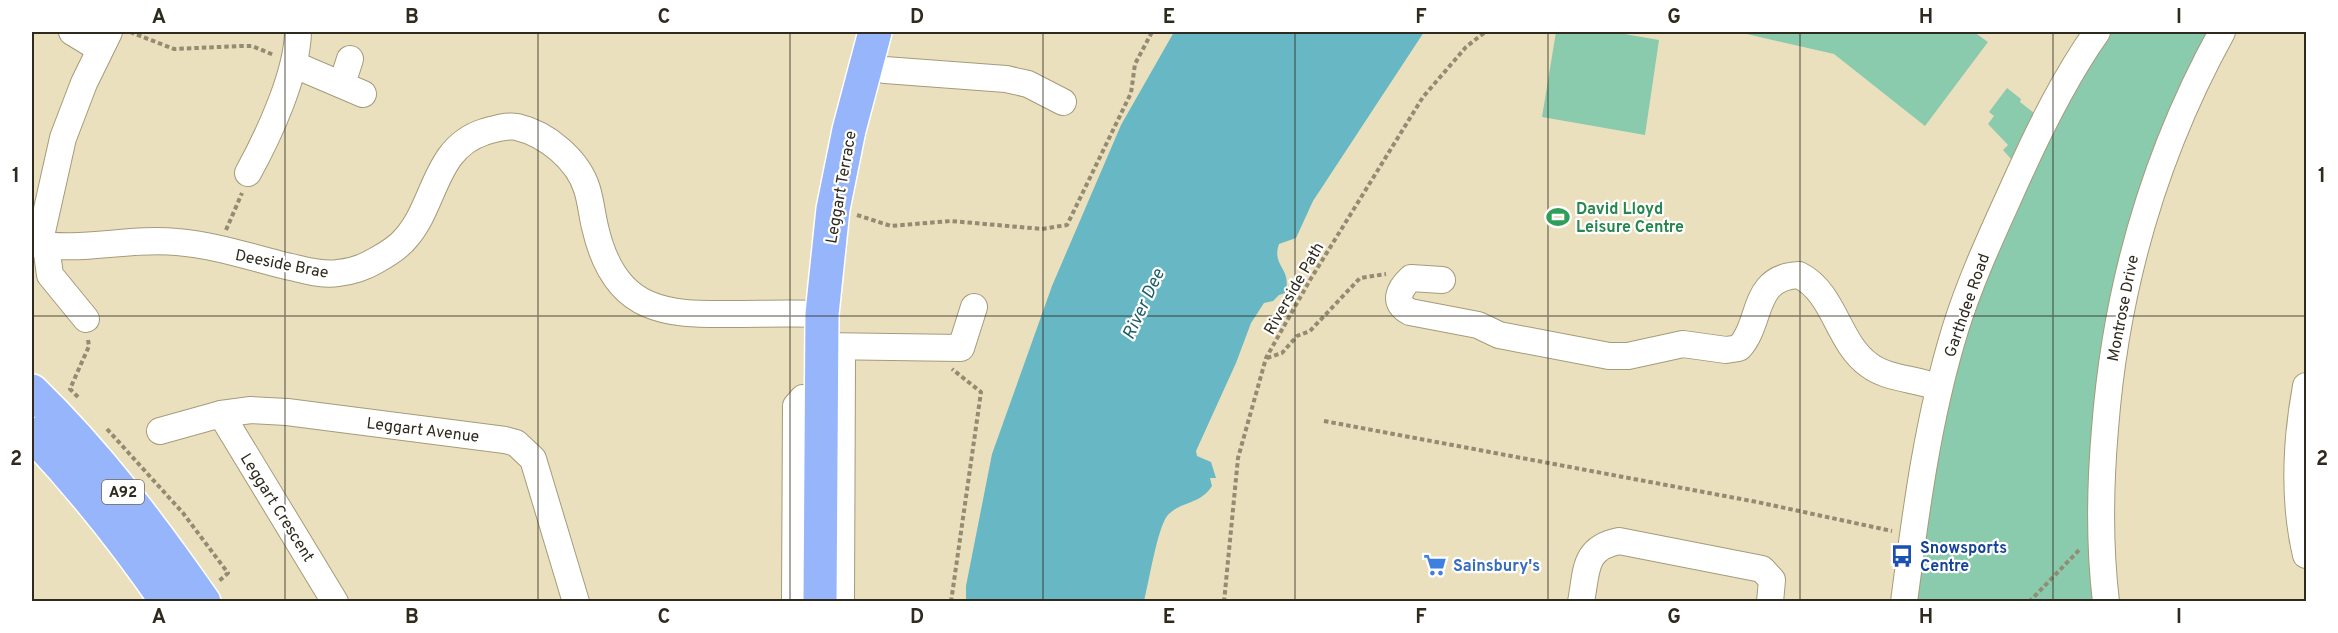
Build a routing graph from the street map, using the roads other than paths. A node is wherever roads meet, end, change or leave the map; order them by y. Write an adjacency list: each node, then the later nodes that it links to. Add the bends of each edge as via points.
1 (72, 32): 6 (street)
2 (298, 32): 8 (street)
3 (875, 32): 9 (main road, Leggart Terrace)
4 (2097, 32): 18 (street, Garthdee Road, via 2034,142 1991,237 1959,318)
5 (2222, 32): 35 (street, Montrose Drive, via 2178,119 2150,195 2124,286 2109,370 2101,469 2100,528)
6 (104, 40): 12 (street, via 63,138)
7 (350, 59): 8 (street, via 353,89)
8 (295, 65): 11 (street)
9 (865, 66): 10 (street, via 1006,79 1028,84); 16 (main road, Leggart Terrace, via 834,209)
10 (1064, 102)
11 (262, 162)
12 (39, 244): 15 (street, via 50,275); 16 (street, Deeside Brae, via 174,241 337,274 373,263 407,237 450,154 478,134 516,127 551,143 579,173 603,257 627,291 647,304 692,314)
13 (1442, 280): 18 (street, via 1411,278 1399,291 1398,301 1410,312 1478,326 1499,335 1619,356 1683,344 1739,348 1770,286 1776,280 1799,275 1814,284 1849,343 1869,366)
14 (974, 307): 16 (street, Deeside Brae, via 962,348)
15 (86, 319)
16 (822, 330): 20 (main road, Leggart Terrace); 31 (street, via 842,357)
17 (2307, 386): 24 (street, via 2298,450 2298,490)
18 (1939, 388): 34 (street, Garthdee Road)
19 (32, 391): 25 (main road, A92, via 123,491 174,558)
20 (821, 400): 29 (street, via 802,398 796,406); 30 (main road, Leggart Terrace)
21 (220, 414): 22 (street, Leggart Avenue); 27 (street, Leggart Crescent); 28 (street, Leggart Avenue, via 251,410 287,412 516,443 534,459)
22 (160, 431)
23 (32, 434): 26 (main road, A92, via 119,535)
24 (2307, 555)
25 (212, 591)
26 (167, 602)
27 (335, 602)
28 (576, 602)
29 (795, 602)
30 (820, 602)
31 (841, 602)
32 (1581, 602): 33 (street, via 1592,554 1605,544 1619,541 1762,569 1772,580)
33 (1770, 602)
34 (1904, 602)
35 (2106, 602)

